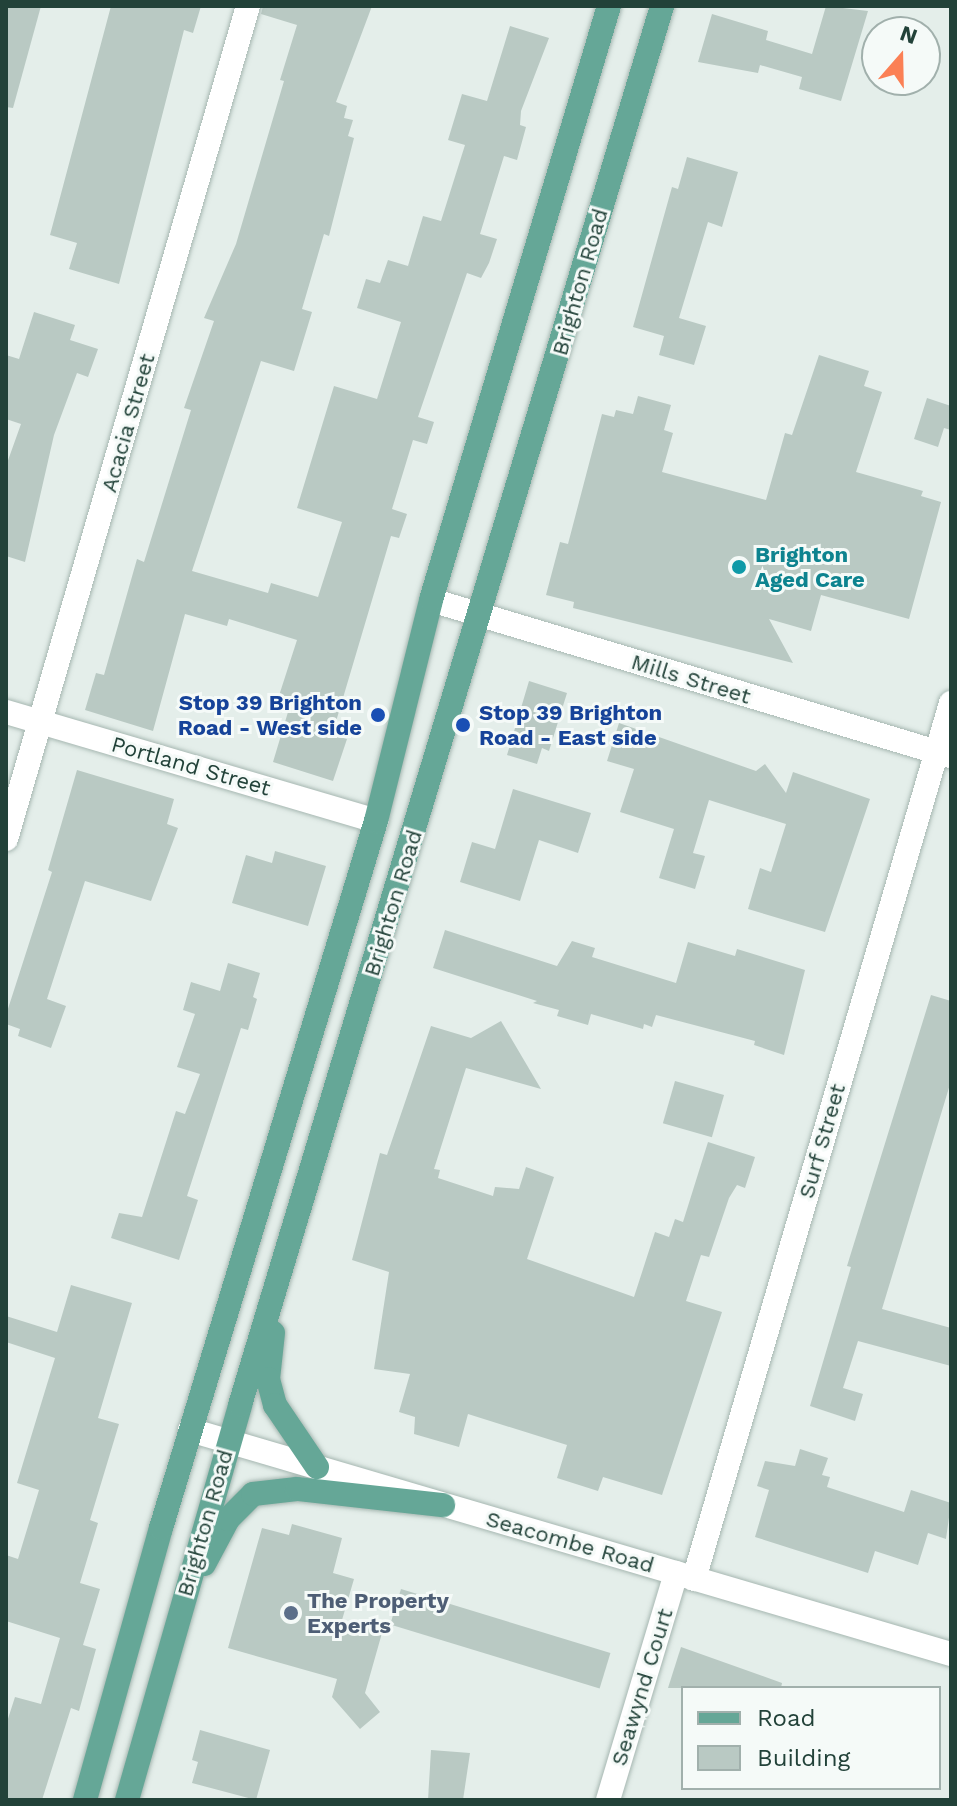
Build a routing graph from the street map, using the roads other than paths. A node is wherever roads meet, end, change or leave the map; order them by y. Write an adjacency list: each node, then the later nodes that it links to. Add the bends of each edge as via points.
1 (248, 6): 8 (street, Acacia Street)
2 (609, 6): 4 (main road, Brighton Road)
3 (662, 6): 5 (main road, Brighton Road)
4 (431, 600): 5 (street, Mills Street); 10 (main road, Brighton Road)
5 (481, 616): 9 (street, Mills Street); 12 (main road, Brighton Road)
6 (951, 703): 9 (street, Surf Street)
7 (6, 712): 8 (street, Portland Street)
8 (41, 722): 10 (street, Portland Street); 11 (street, Acacia Street)
9 (944, 754): 17 (street, Surf Street)
10 (376, 821): 13 (main road, Brighton Road)
11 (6, 839)
12 (277, 1279): 14 (main road, Brighton Road); 15 (main road, via 268,1379 275,1405)
13 (190, 1430): 14 (street, Seacombe Road); 20 (main road, Brighton Road)
14 (229, 1441): 15 (street, Seacombe Road); 18 (main road, Brighton Road)
15 (317, 1467): 16 (street, Seacombe Road)
16 (443, 1505): 17 (street, Seacombe Road); 18 (main road, via 297,1489 253,1494 228,1519)
17 (685, 1576): 19 (street, Seacombe Road); 22 (street, Seawynd Court)
18 (180, 1610): 21 (main road, Brighton Road)
19 (951, 1654)
20 (85, 1800)
21 (127, 1800)
22 (608, 1800)

